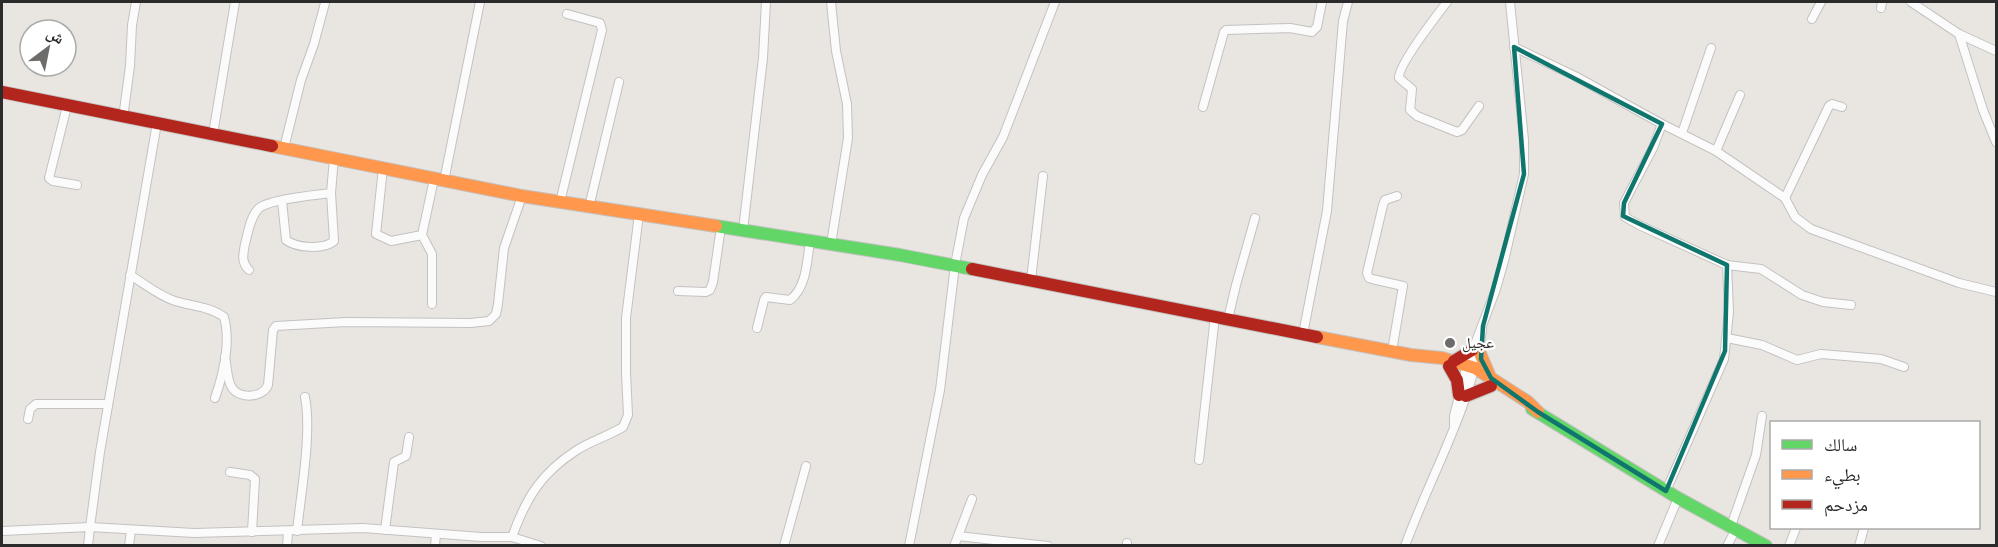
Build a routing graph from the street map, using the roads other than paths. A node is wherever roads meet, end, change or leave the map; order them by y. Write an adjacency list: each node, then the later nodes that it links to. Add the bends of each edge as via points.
1 (136, 2): 27 (street)
2 (235, 2): 31 (street)
3 (480, 2): 38 (street)
4 (766, 2): 50 (street)
5 (831, 2): 53 (street, via 848,126)
6 (1055, 2): 55 (street, via 1004,137 966,210)
7 (1322, 2): 25 (street, via 1317,27 1312,32 1282,28 1226,30)
8 (1348, 2): 66 (street, via 1343,21 1327,211)
9 (1447, 2): 24 (street, via 1404,63 1400,78 1412,89 1410,110 1453,130 1462,130)
10 (1510, 2): 17 (street)
11 (1821, 2): 15 (street)
12 (1911, 2): 16 (street)
13 (325, 3): 33 (street)
14 (567, 14): 45 (street, via 600,23 602,30)
15 (1812, 19)
16 (1959, 34): 19 (street); 32 (street)
17 (1514, 47): 29 (street); 68 (street, via 1524,174 1504,261)
18 (1710, 48): 30 (street)
19 (1996, 51)
20 (619, 82): 46 (street)
21 (2, 92): 23 (main road)
22 (1740, 95): 34 (street)
23 (67, 106): 27 (main road); 39 (street, via 50,178)
24 (1479, 106)
25 (1203, 107)
26 (1842, 107): 43 (street, via 1828,106)
27 (123, 118): 28 (main road)
28 (157, 123): 31 (main road); 57 (street)
29 (1662, 124): 30 (street); 54 (street, via 1624,203 1624,217)
30 (1682, 133): 34 (street)
31 (213, 134): 33 (main road)
32 (1996, 142)
33 (284, 148): 35 (main road)
34 (1716, 151): 43 (street)
35 (334, 158): 36 (main road); 40 (street)
36 (383, 168): 38 (main road); 51 (street, via 376,234 391,241)
37 (1043, 176): 58 (street)
38 (439, 180): 41 (main road); 51 (street)
39 (77, 185)
40 (332, 193): 44 (street); 44 (street, via 334,241 315,247 286,240)
41 (522, 196): 45 (main road); 70 (street, via 504,248 496,314 489,321 276,326 268,385 260,394 249,396 231,387)
42 (1397, 196): 69 (street, via 1383,205 1367,276 1403,286)
43 (1785, 198): 60 (street, via 1796,217 1811,229 1959,283)
44 (282, 201): 56 (street, via 266,204 256,212 243,256)
45 (560, 202): 46 (main road)
46 (589, 207): 47 (main road)
47 (639, 214): 49 (main road); 99 (street, via 626,318 627,422 623,428 577,450 543,477 528,498)
48 (1255, 218): 64 (street)
49 (721, 227): 50 (main road); 59 (street, via 710,290)
50 (743, 230): 52 (main road)
51 (422, 235): 61 (street, via 432,254)
52 (810, 241): 53 (main road); 65 (street, via 800,288 790,300 766,297)
53 (831, 244): 55 (main road)
54 (1727, 265): 62 (street, via 1761,270 1802,295 1823,302); 67 (street)
55 (955, 266): 58 (main road); 106 (street, via 940,390)
56 (249, 270)
57 (130, 275): 70 (street, via 173,300 222,315); 78 (street)
58 (1031, 280): 63 (main road)
59 (678, 291)
60 (1996, 292)
61 (432, 304)
62 (1851, 305)
63 (1215, 316): 64 (main road); 82 (street)
64 (1228, 319): 66 (main road)
65 (757, 328)
66 (1303, 334): 69 (main road)
67 (1727, 338): 72 (street, via 1762,345 1797,360 1821,354 1881,359); 85 (street, via 1724,359)
68 (1475, 350): 71 (main road); 73 (street); 74 (main road)
69 (1392, 351): 71 (main road)
70 (225, 357): 77 (street)
71 (1452, 363): 73 (main road); 75 (main road)
72 (1904, 367)
73 (1470, 370): 74 (main road); 75 (street)
74 (1491, 382): 75 (main road); 85 (main road)
75 (1463, 395): 109 (street)
76 (305, 397): 95 (street, via 306,432)
77 (215, 398)
78 (108, 404): 80 (street, via 36,404); 88 (street)
79 (1762, 416): 89 (street, via 1758,447)
80 (28, 419)
81 (409, 437): 93 (street, via 406,456 394,462)
82 (1199, 460)
83 (806, 466): 105 (street)
84 (230, 472): 96 (street, via 255,479)
85 (1666, 491): 86 (main road)
86 (1678, 498): 89 (main road); 110 (street)
87 (972, 499): 98 (street)
88 (90, 527): 92 (street); 94 (street); 100 (street)
89 (1733, 528): 111 (street); 112 (main road)
90 (1796, 529): 113 (street)
91 (1864, 529): 114 (street)
92 (131, 530): 96 (street); 101 (street)
93 (385, 530): 95 (street); 97 (street)
94 (2, 531)
95 (293, 531): 96 (street); 102 (street)
96 (252, 532)
97 (436, 534): 99 (street); 103 (street)
98 (958, 536): 107 (street); 108 (street)
99 (512, 537): 104 (street)
100 (88, 546)
101 (129, 546)
102 (286, 546)
103 (435, 546)
104 (541, 546)
105 (784, 546)
106 (909, 546)
107 (954, 546)
108 (1048, 546)
109 (1405, 546)
110 (1658, 546)
111 (1727, 546)
112 (1766, 546)
113 (1789, 546)
114 (1859, 546)

